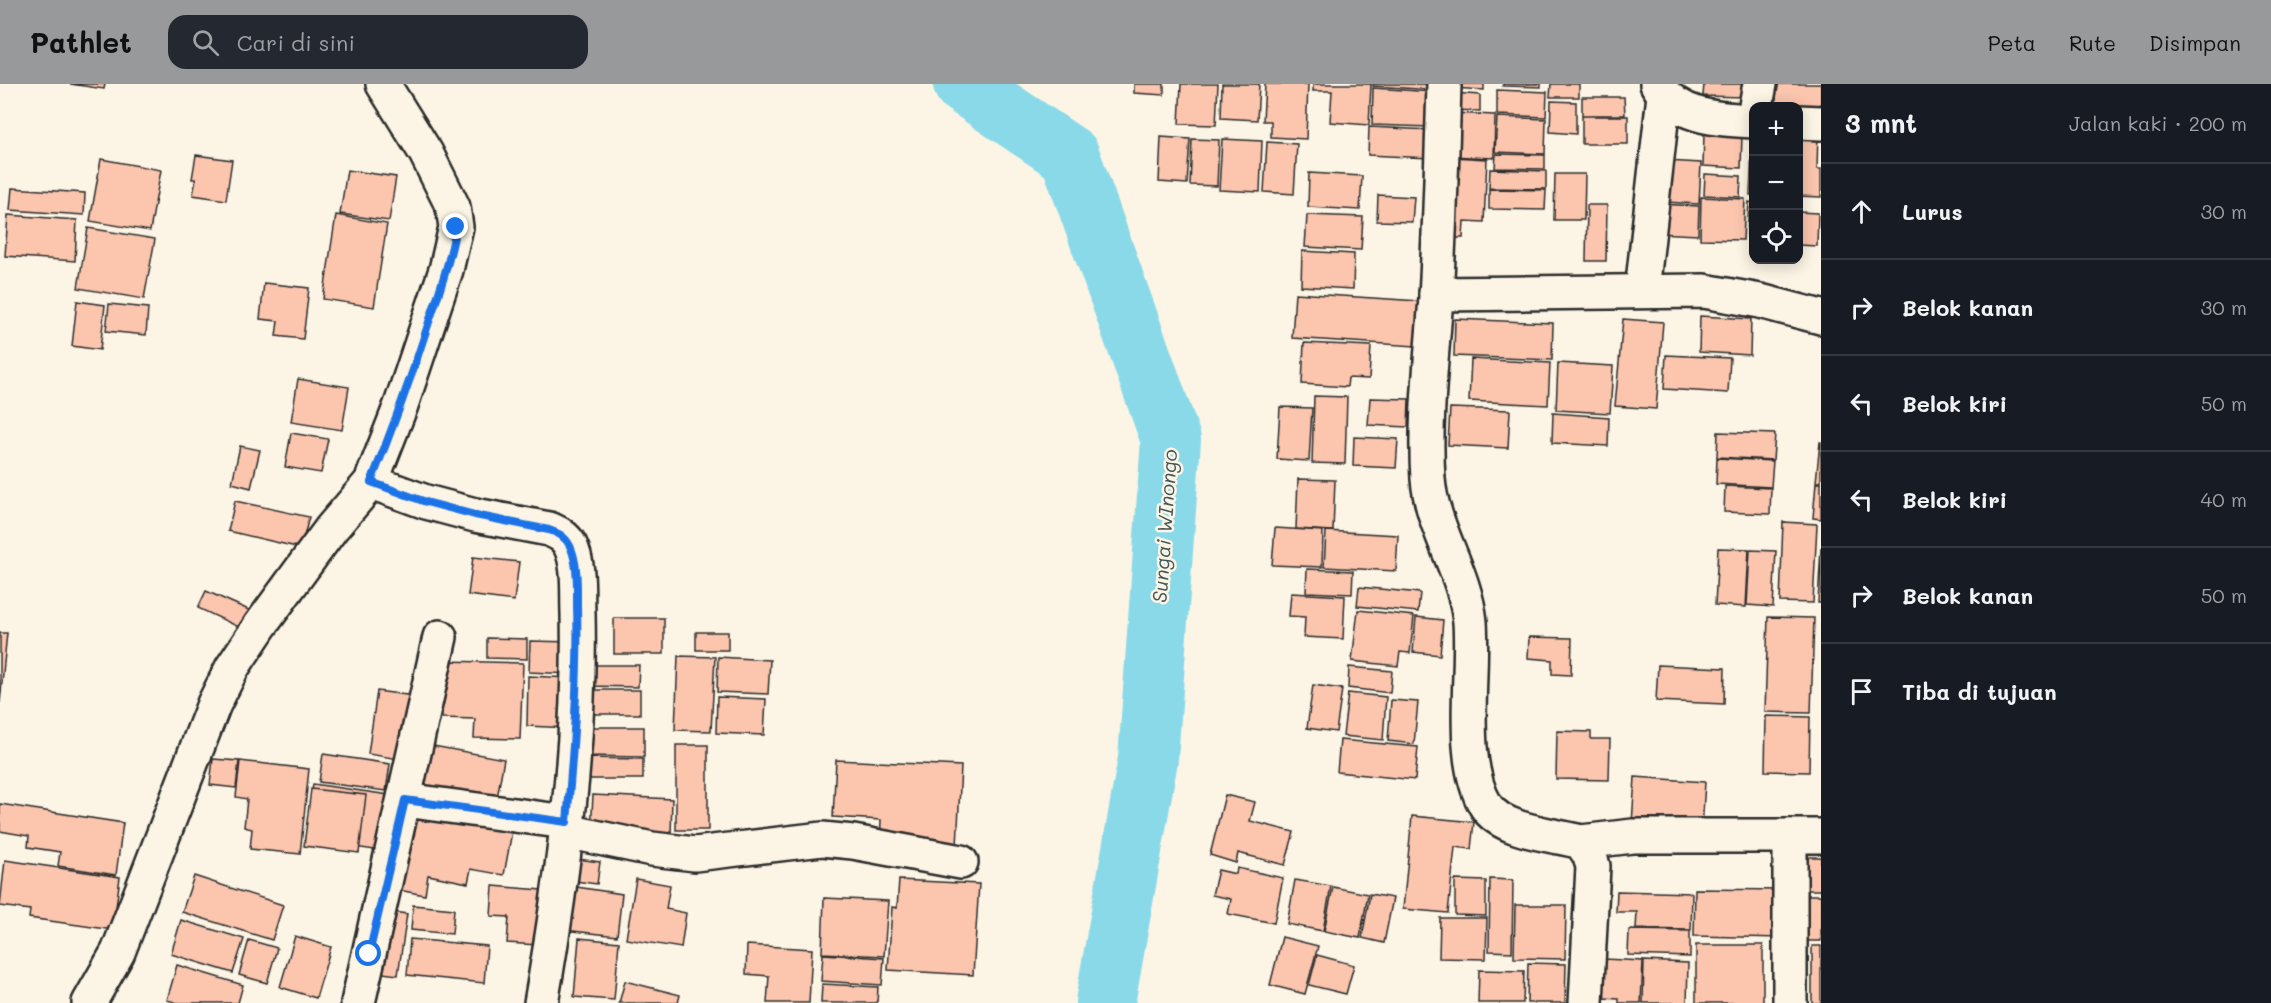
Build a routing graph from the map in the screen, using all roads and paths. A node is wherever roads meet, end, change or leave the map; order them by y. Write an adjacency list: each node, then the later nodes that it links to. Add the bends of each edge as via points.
1 (383, 84): 12 (street, via 444,187 456,227 424,337)
2 (1444, 84): 10 (street)
3 (1760, 84): 5 (street)
4 (1661, 89): 6 (street, via 1678,106 1697,114); 9 (street)
5 (1757, 102)
6 (1749, 120)
7 (1803, 122): 8 (street)
8 (1821, 123)
9 (1642, 291): 10 (street); 11 (street, via 1704,291)
10 (1436, 294): 17 (street, via 1428,479 1436,518 1466,597 1472,766 1478,789 1495,817)
11 (1821, 317)
12 (371, 482): 15 (street, via 426,502 549,530 560,534 571,547 578,631); 19 (street, via 331,529 232,668 214,704 118,952)
13 (440, 637): 14 (street)
14 (405, 800): 15 (street); 20 (street)
15 (566, 827): 18 (street, via 652,849 694,854 822,839); 21 (street)
16 (1806, 836): 17 (street, via 1633,836); 23 (street)
17 (1581, 842): 22 (street, via 1593,866)
18 (961, 862)
19 (89, 1003)
20 (358, 1003)
21 (541, 1003)
22 (1586, 1003)
23 (1790, 1003)

